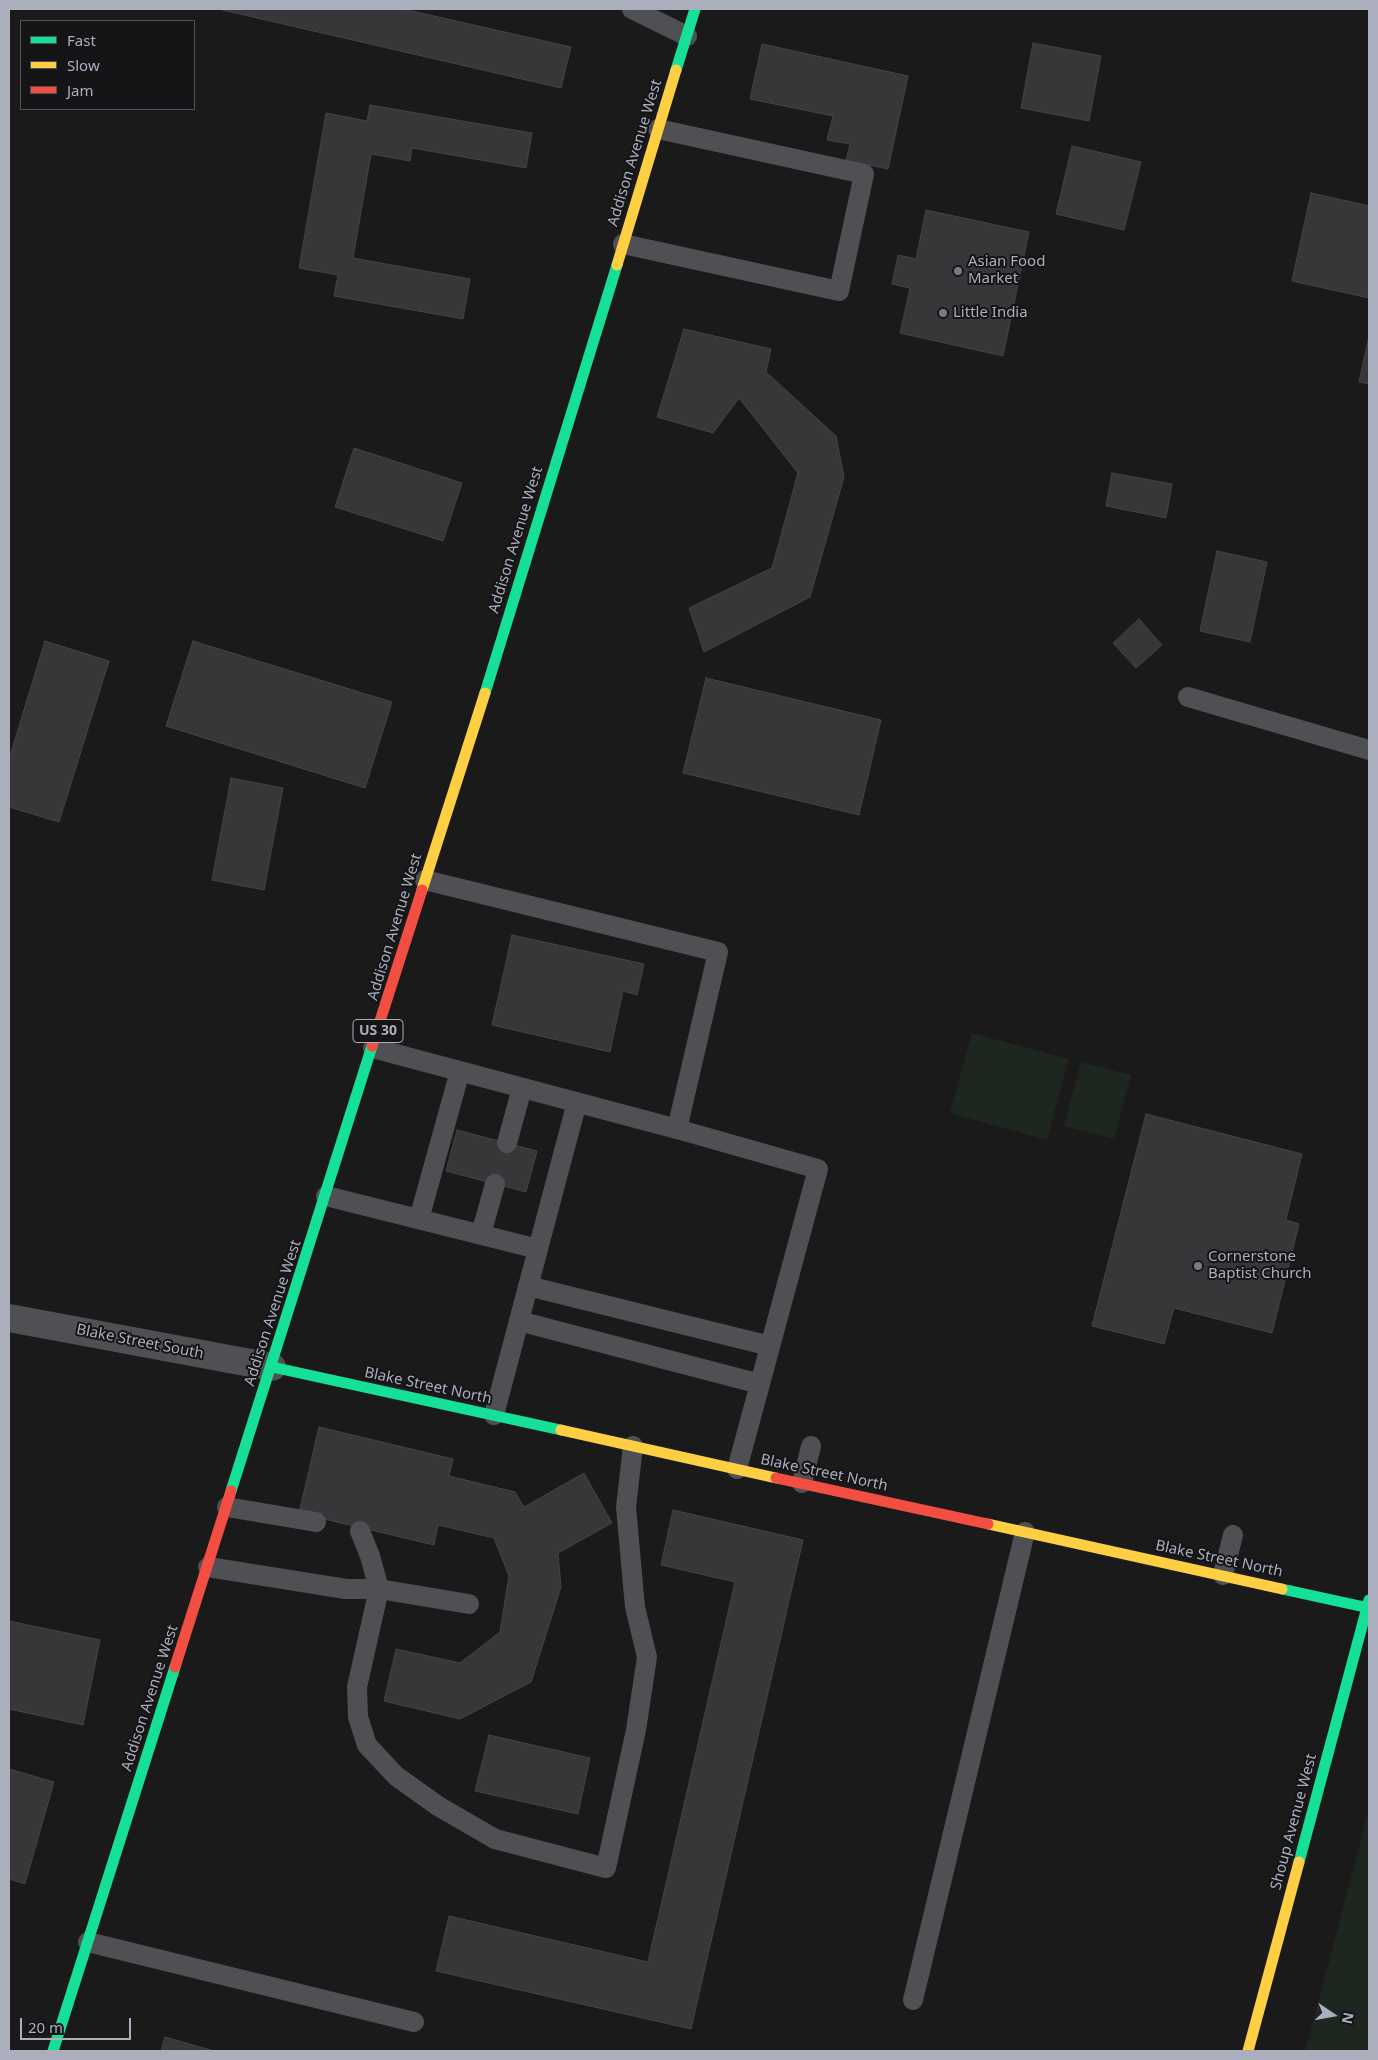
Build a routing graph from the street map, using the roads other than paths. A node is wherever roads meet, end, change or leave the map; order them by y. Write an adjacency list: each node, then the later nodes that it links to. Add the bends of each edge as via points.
1 (632, 9): 3 (lane)
2 (695, 9): 3 (main road, Addison Avenue West / US 30)
3 (687, 36): 4 (main road, Addison Avenue West / US 30)
4 (658, 129): 5 (main road, Addison Avenue West / US 30); 5 (lane, via 864,174 839,291)
5 (623, 244): 8 (main road, Addison Avenue West / US 30)
6 (1188, 697): 7 (lane)
7 (1369, 750)
8 (426, 880): 9 (main road, Addison Avenue West / US 30); 13 (lane, via 718,952)
9 (373, 1048): 10 (lane); 16 (main road, Addison Avenue West / US 30)
10 (460, 1071): 11 (lane); 17 (lane)
11 (522, 1088): 12 (lane); 14 (lane)
12 (577, 1102): 13 (lane); 19 (lane)
13 (677, 1129): 23 (lane, via 818,1169)
14 (507, 1142)
15 (495, 1184): 18 (lane)
16 (326, 1196): 17 (lane); 24 (main road, Addison Avenue West / US 30)
17 (419, 1219): 18 (lane)
18 (481, 1234): 19 (lane)
19 (538, 1249): 20 (lane)
20 (528, 1286): 22 (lane); 23 (lane)
21 (9, 1318): 24 (street, Blake Street South)
22 (519, 1320): 25 (lane); 26 (lane)
23 (770, 1346): 25 (lane)
24 (272, 1367): 26 (main road, Blake Street North); 31 (main road, Addison Avenue West / US 30)
25 (760, 1384): 29 (lane)
26 (494, 1416): 27 (main road, Blake Street North)
27 (632, 1446): 29 (main road, Blake Street North); 38 (lane, via 626,1507 635,1607 647,1657 636,1730 606,1868 495,1839 403,1781 366,1745 358,1717 357,1687)
28 (811, 1446): 30 (lane)
29 (737, 1469): 30 (main road, Blake Street North)
30 (802, 1483): 34 (main road, Blake Street North)
31 (227, 1507): 32 (lane); 36 (main road, Addison Avenue West / US 30)
32 (316, 1522)
33 (360, 1532): 38 (lane)
34 (1025, 1532): 37 (main road, Blake Street North); 42 (lane)
35 (1232, 1536): 37 (lane)
36 (208, 1567): 38 (lane, via 346,1589); 41 (main road, Addison Avenue West / US 30)
37 (1224, 1575): 40 (main road, Blake Street North)
38 (379, 1589): 39 (lane)
39 (469, 1604)
40 (1368, 1605): 45 (main road, Shoup Avenue West)
41 (88, 1942): 43 (lane); 44 (main road, Addison Avenue West / US 30)
42 (913, 2000)
43 (414, 2022)
44 (53, 2051)
45 (1248, 2051)

